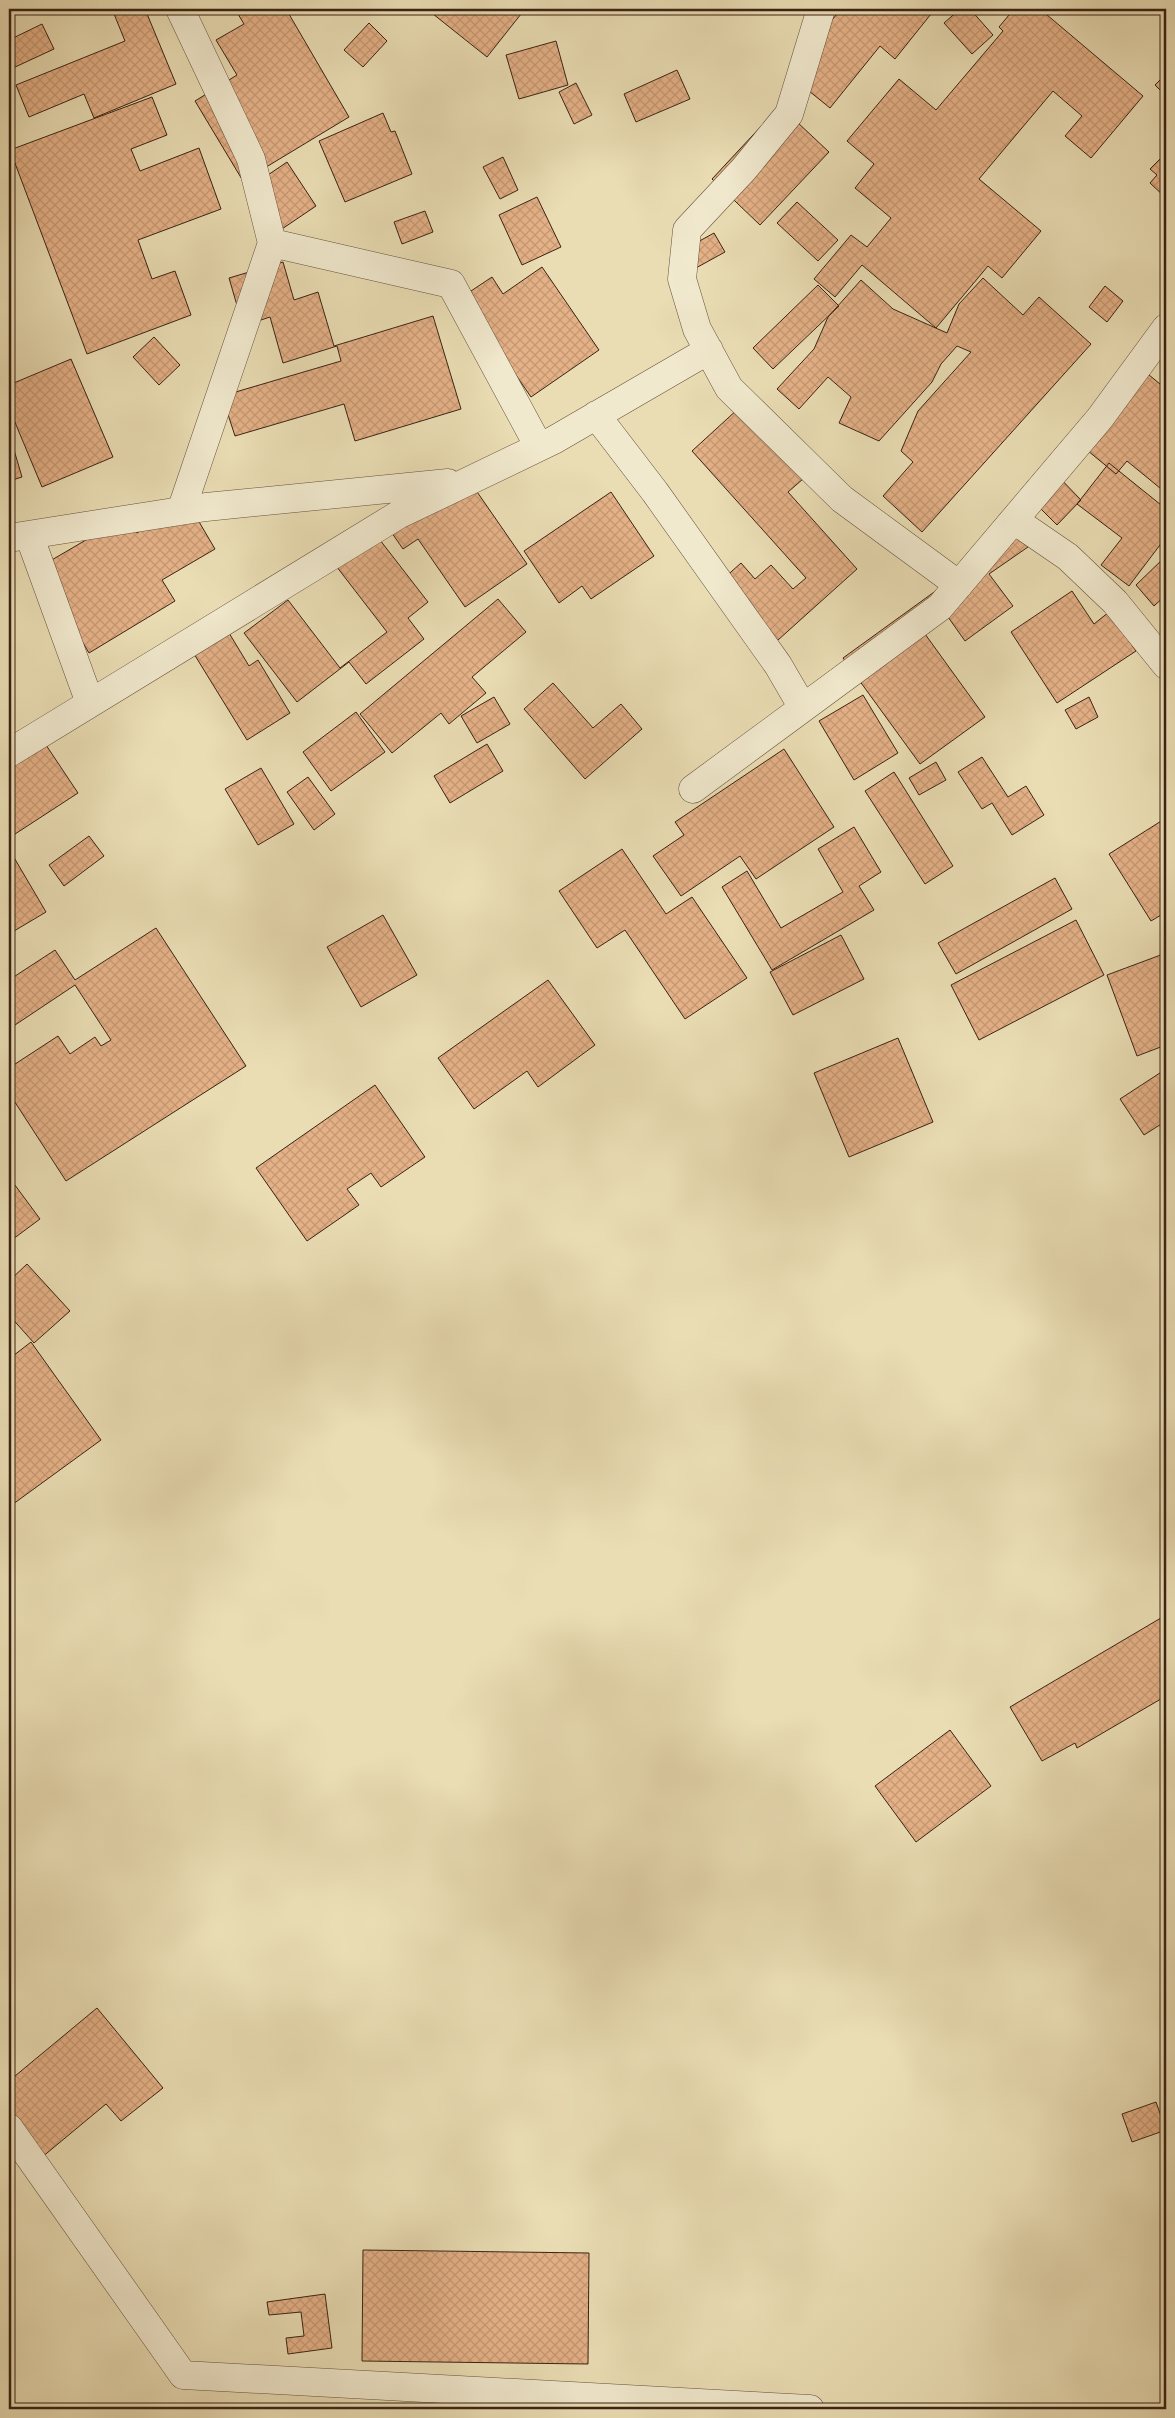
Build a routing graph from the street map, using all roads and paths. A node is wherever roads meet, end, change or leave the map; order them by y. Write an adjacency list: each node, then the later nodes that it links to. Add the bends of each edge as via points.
1 (180, 9): 3 (street, via 251,159)
2 (821, 9): 5 (street, via 789,114 744,169 687,230 682,279 697,329)
3 (272, 242): 7 (street, via 451,284); 9 (street)
4 (1166, 328): 10 (street, via 1100,418)
5 (709, 350): 6 (street); 12 (street, via 730,388 842,499)
6 (596, 415): 7 (street); 15 (street, via 773,657)
7 (539, 447): 8 (street)
8 (467, 482): 9 (street); 14 (street, via 398,515)
9 (181, 511): 11 (street)
10 (1014, 520): 12 (street); 13 (street, via 1082,570 1115,602)
11 (19, 536): 14 (street)
12 (959, 584): 15 (street, via 940,607)
13 (1166, 665)
14 (90, 703): 16 (street)
15 (803, 708): 17 (street)
16 (9, 753)
17 (693, 789)
18 (9, 2128): 19 (street, via 183,2375)
19 (810, 2409)

